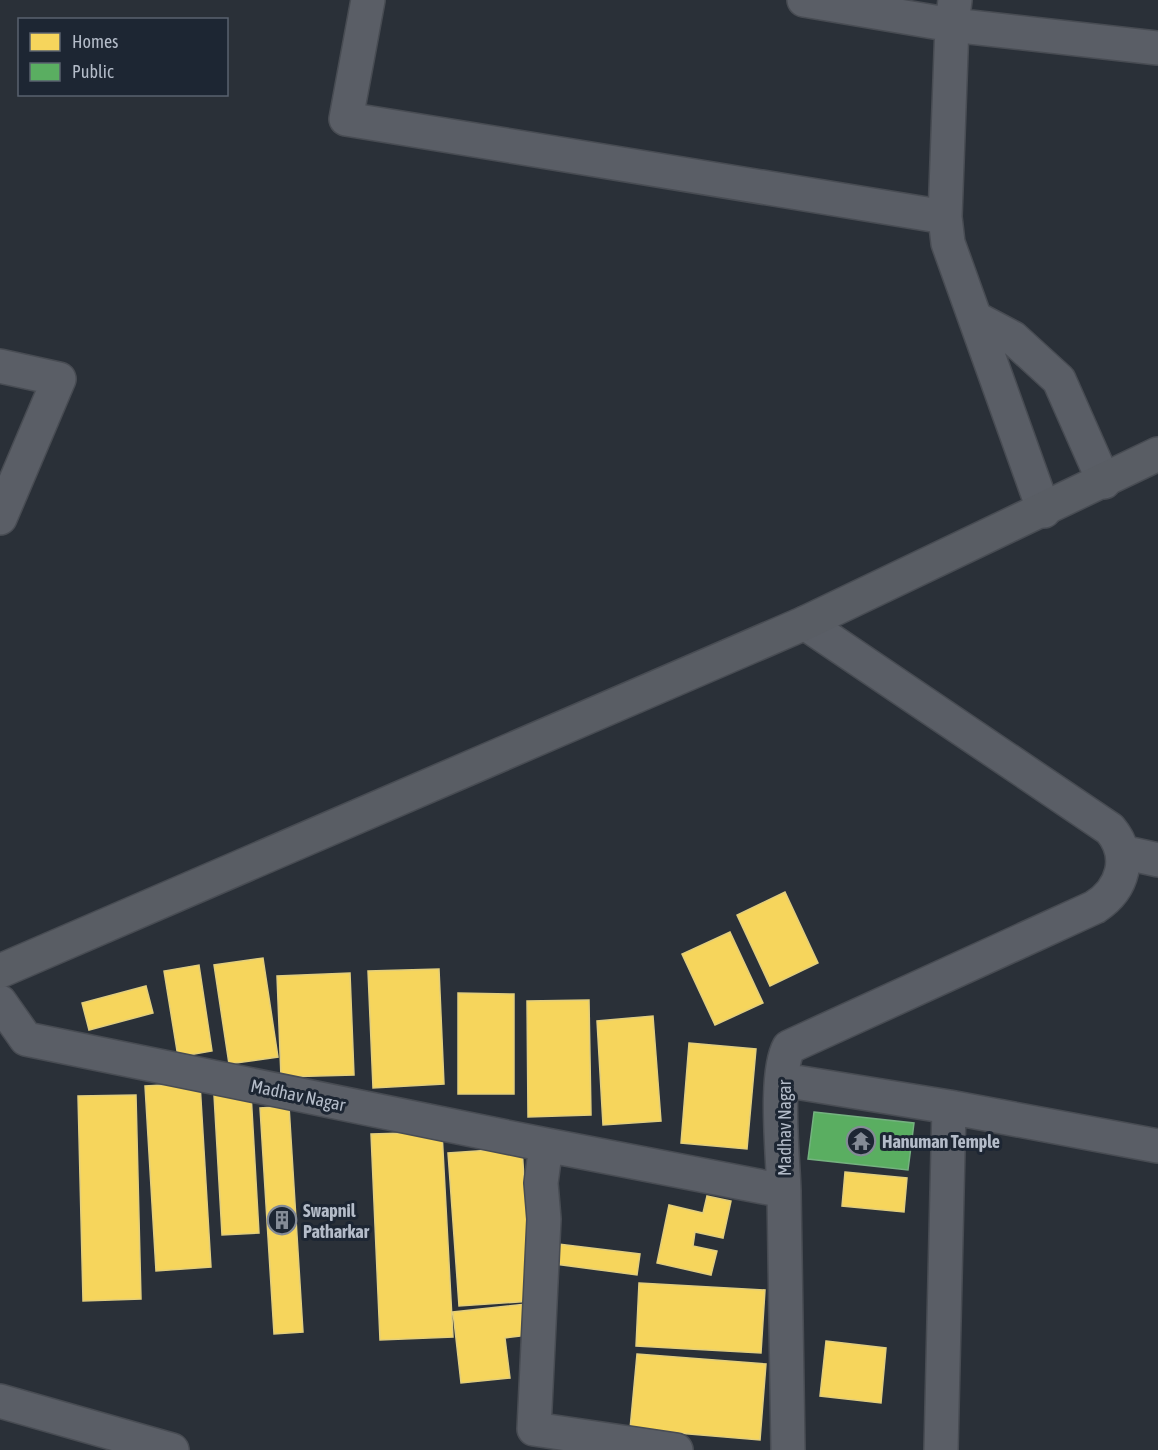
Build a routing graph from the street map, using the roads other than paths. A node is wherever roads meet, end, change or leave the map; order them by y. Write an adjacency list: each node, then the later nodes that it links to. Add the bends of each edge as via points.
1 (368, 0): 5 (street, via 346,119)
2 (804, 0): 3 (street)
3 (954, 13): 4 (street); 5 (street)
4 (1158, 48)
5 (945, 217): 6 (street, via 948,243)
6 (975, 318): 9 (street, via 1013,338 1059,380); 10 (street)
7 (0, 366): 11 (street, via 58,380)
8 (1158, 454): 9 (main road)
9 (1104, 482): 10 (main road)
10 (1044, 511): 12 (main road)
11 (0, 518)
12 (805, 623): 13 (street, via 1110,829); 15 (main road)
13 (1122, 852): 14 (street); 17 (street, Madhav Nagar, via 1124,870 1109,898 789,1047 783,1057)
14 (1158, 860)
15 (0, 970)
16 (0, 1002): 19 (street, Madhav Nagar, via 26,1039)
17 (783, 1080): 18 (street); 21 (street, Madhav Nagar)
18 (949, 1107): 20 (street); 27 (street)
19 (546, 1146): 21 (street, Madhav Nagar); 23 (street)
20 (1158, 1146)
21 (784, 1191): 26 (street)
22 (0, 1401): 24 (street)
23 (530, 1439): 25 (street)
24 (172, 1450)
25 (676, 1450)
26 (788, 1450)
27 (941, 1450)

